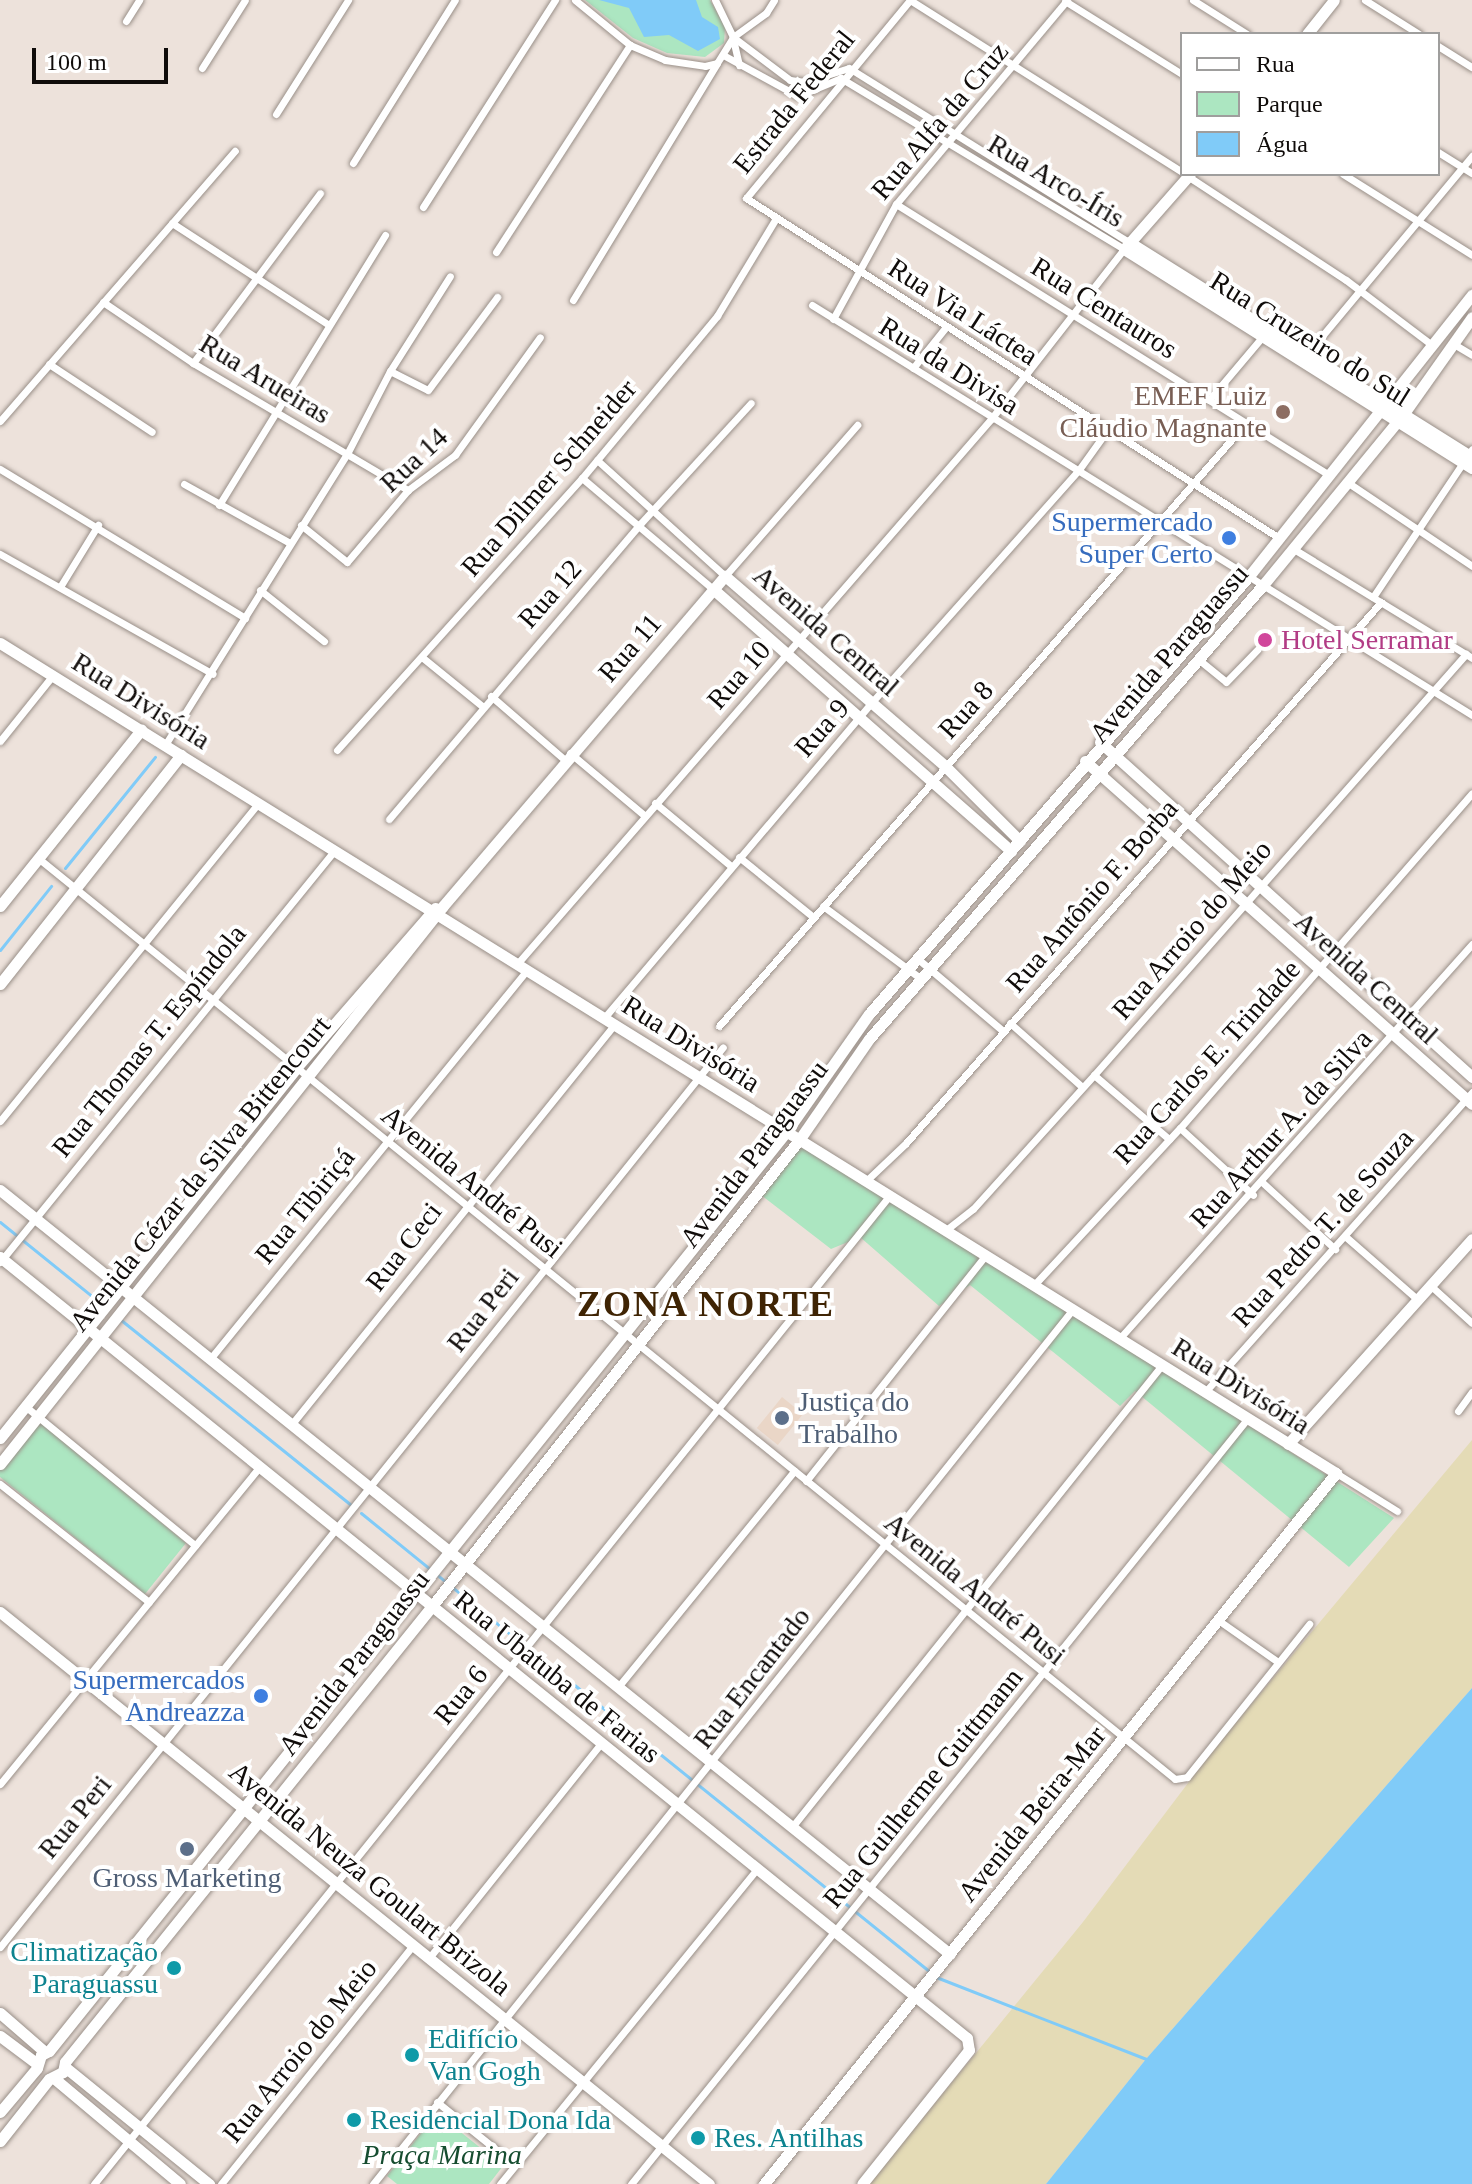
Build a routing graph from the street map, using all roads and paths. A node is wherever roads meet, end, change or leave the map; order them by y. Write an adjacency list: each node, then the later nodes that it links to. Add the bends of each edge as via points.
1 (139, 0): 14 (street)
2 (245, 0): 25 (street)
3 (348, 0): 30 (street)
4 (455, 0): 36 (street)
5 (555, 0): 46 (street)
6 (575, 0): 19 (street)
7 (715, 0): 18 (street)
8 (774, 0): 18 (street, via 766,13)
9 (910, 0): 26 (street, Estrada Federal); 27 (street)
10 (1193, 0): 15 (street)
11 (1334, 0): 16 (street)
12 (1365, 0): 17 (street)
13 (1066, 1): 27 (street, Rua Alfa da Cruz); 28 (street)
14 (126, 21)
15 (1244, 32)
16 (1309, 32)
17 (1416, 32)
18 (733, 37): 21 (street); 23 (street); 26 (street, via 798,82)
19 (630, 45): 22 (street, via 665,60); 52 (street)
20 (1440, 47): 24 (street)
21 (723, 55): 22 (street); 23 (street)
22 (717, 63): 60 (street)
23 (739, 65): 29 (street, via 798,96)
24 (1472, 67)
25 (202, 68)
26 (849, 68): 29 (street, Estrada Federal); 31 (street, Rua Arco-Íris)
27 (1013, 68): 31 (street, Rua Alfa da Cruz); 38 (street)
28 (1180, 73)
29 (841, 78): 32 (street, Rua Arco-Íris); 44 (street, Estrada Federal)
30 (276, 114)
31 (958, 133): 32 (street, Rua Alfa da Cruz); 51 (street, Rua Arco-Íris)
32 (950, 142): 45 (street, Rua Alfa da Cruz); 51 (street, Rua Arco-Íris)
33 (235, 151): 49 (street)
34 (1440, 153): 37 (street)
35 (1472, 156): 37 (street)
36 (353, 163)
37 (1463, 167): 39 (street); 48 (street)
38 (1180, 170)
39 (1472, 173)
40 (1184, 176): 51 (street)
41 (1189, 176): 57 (street)
42 (1346, 176): 48 (street)
43 (320, 193): 56 (street)
44 (746, 198): 47 (street, Rua Via Láctea)
45 (896, 204): 54 (street, Rua Alfa da Cruz); 63 (street, Rua Centauros)
46 (423, 207)
47 (775, 220): 54 (street, Rua Via Láctea); 92 (street, Rua Dilmer Schneider, via 717,316)
48 (1417, 220): 53 (street); 57 (street)
49 (172, 223): 56 (street); 61 (street)
50 (385, 235): 66 (street)
51 (1126, 245): 63 (street, Rua 10); 68 (street, Rua Cruzeiro do Sul); 73 (street, Rua Cruzeiro do Sul)
52 (496, 252)
53 (1472, 255)
54 (857, 270): 65 (street, Rua Alfa da Cruz); 67 (street, Rua Via Láctea)
55 (450, 276): 77 (street)
56 (253, 280): 66 (street); 74 (street)
57 (1358, 291): 71 (street); 73 (street)
58 (1472, 295): 71 (street, Avenida Paraguassu)
59 (497, 297): 77 (street, via 428,390)
60 (573, 300)
61 (103, 302): 74 (street, Rua Arueiras); 75 (street)
62 (812, 305): 65 (street, Rua da Divisa)
63 (1072, 314): 78 (street, Rua 10); 79 (street, Rua Centauros)
64 (1472, 317): 70 (street, Avenida Paraguassu)
65 (833, 319): 76 (street, Rua da Divisa)
66 (329, 325): 82 (street)
67 (945, 328): 76 (street); 78 (street, Rua Via Láctea)
68 (1263, 336): 73 (street, Rua Cruzeiro do Sul); 79 (street)
69 (540, 337): 100 (street, Rua 14, via 455,455)
70 (1452, 343): 72 (street); 84 (street, Avenida Paraguassu)
71 (1432, 345): 81 (street, Avenida Paraguassu)
72 (1472, 355)
73 (1306, 356): 81 (street, Rua Cruzeiro do Sul)
74 (193, 363): 82 (street, Rua Arueiras)
75 (49, 364): 85 (street); 88 (street)
76 (913, 368): 83 (street, Rua da Divisa)
77 (390, 371): 90 (street)
78 (1023, 378): 83 (street, Rua 10); 89 (street, Rua Via Láctea)
79 (1209, 400): 86 (street, Rua Centauros)
80 (751, 403): 102 (street, Rua 12)
81 (1382, 406): 84 (street, Rua Cruzeiro do Sul); 95 (street, Avenida Paraguassu)
82 (275, 412): 90 (street, Rua Arueiras); 101 (street)
83 (991, 419): 94 (street, Rua da Divisa); 121 (street, Rua 10)
84 (1399, 419): 91 (street, Rua Cruzeiro do Sul); 97 (street, Avenida Paraguassu)
85 (0, 421)
86 (1246, 423): 95 (street, Rua Centauros); 99 (street, Rua 8)
87 (857, 425): 113 (street, Rua 11)
88 (152, 432)
89 (1106, 432): 94 (street, Rua 9); 99 (street, Rua Via Láctea)
90 (347, 454): 100 (street, Rua Arueiras); 106 (street)
91 (1470, 458): 107 (street, Rua Antônio F. Borba)
92 (597, 460): 96 (street, Rua Dilmer Schneider); 102 (street, Avenida Central)
93 (0, 469): 105 (street)
94 (1078, 471): 103 (street, Rua da Divisa); 134 (street, Rua 9)
95 (1329, 475): 108 (street, Avenida Paraguassu)
96 (582, 478): 104 (street, Avenida Central); 128 (street, Rua Dilmer Schneider)
97 (1345, 481): 107 (street); 110 (street, Avenida Paraguassu)
98 (184, 484): 101 (street)
99 (1193, 486): 103 (street, Rua 8); 108 (street, Rua Via Láctea)
100 (408, 490): 106 (street, Rua 14, via 347,562)
101 (219, 505): 109 (street)
102 (652, 510): 104 (street, Rua 12); 113 (street, Avenida Central)
103 (1162, 522): 114 (street, Rua da Divisa); 147 (street, Rua 8)
104 (640, 524): 117 (street, Avenida Central); 133 (street, Rua 12)
105 (98, 525): 116 (street); 120 (street)
106 (301, 525): 109 (street)
107 (1419, 530): 112 (street); 119 (street, Rua Antônio F. Borba)
108 (1279, 538): 114 (street, Avenida Paraguassu)
109 (290, 543): 118 (street)
110 (1292, 548): 115 (street, Avenida Paraguassu); 119 (street)
111 (0, 554): 116 (street)
112 (1472, 566)
113 (725, 576): 117 (street, Rua 11); 121 (street, Avenida Central)
114 (1249, 576): 115 (street, Rua da Divisa); 140 (street, Avenida Paraguassu)
115 (1263, 585): 122 (street, Rua da Divisa); 129 (street, Avenida Paraguassu)
116 (60, 587): 130 (street)
117 (713, 589): 126 (street, Avenida Central); 145 (street, Rua 11)
118 (260, 590): 120 (street); 123 (street)
119 (1377, 599): 122 (street, Rua Antônio F. Borba); 127 (street)
120 (245, 618): 130 (street)
121 (800, 638): 126 (street, Rua 10); 134 (street, Avenida Central)
122 (1349, 638): 132 (street, Rua da Divisa); 155 (street, Rua Antônio F. Borba)
123 (324, 641)
124 (0, 643): 131 (street, Rua Divisória)
125 (1257, 650): 129 (street, via 1226,682)
126 (787, 654): 137 (street, Avenida Central); 152 (street, Rua 10)
127 (1469, 656): 132 (street, Rua Arroio do Meio)
128 (423, 658): 135 (street); 142 (street, Rua Dilmer Schneider)
129 (1198, 659): 144 (street, Avenida Paraguassu)
130 (213, 674): 141 (street)
131 (53, 675): 138 (street, Rua Divisória); 139 (street)
132 (1433, 691): 136 (street, Rua da Divisa); 163 (street, Rua Arroio do Meio)
133 (491, 696): 135 (street, Rua 12); 145 (street)
134 (872, 702): 137 (street, Rua 9); 147 (street, Avenida Central)
135 (482, 706): 154 (street, Rua 12)
136 (1472, 715)
137 (859, 718): 149 (street, Avenida Central); 160 (street, Rua 9)
138 (141, 730): 141 (street, Rua Divisória); 161 (street)
139 (0, 741)
140 (1100, 742): 144 (street, Avenida Central); 146 (street, Avenida Paraguassu)
141 (165, 745): 143 (street, Rua Divisória)
142 (337, 750)
143 (181, 755): 151 (street, Rua Divisória); 164 (street)
144 (1114, 755): 148 (street, Avenida Paraguassu); 155 (street, Avenida Central)
145 (567, 757): 153 (street); 168 (street, Rua 11)
146 (1085, 761): 148 (street, Avenida Central); 157 (street, Avenida Paraguassu)
147 (945, 766): 149 (street, Rua 8); 157 (street, Avenida Central)
148 (1098, 771): 156 (street, Avenida Central); 177 (street, Avenida Paraguassu)
149 (932, 782): 159 (street, Avenida Central); 167 (street, Rua 8)
150 (1472, 793): 172 (street, Rua Carlos E. Trindade)
151 (258, 803): 158 (street, Rua Divisória); 170 (street)
152 (655, 803): 153 (street, Rua 10); 162 (street)
153 (645, 816): 174 (street, Rua 10)
154 (389, 819)
155 (1186, 821): 156 (street, Rua Antônio F. Borba); 163 (street, Avenida Central)
156 (1172, 837): 165 (street, Avenida Central); 182 (street, Rua Antônio F. Borba)
157 (1020, 841): 159 (street, Avenida Paraguassu)
158 (334, 851): 168 (street, Rua Divisória); 179 (street, Rua Thomas T. Espíndola)
159 (1011, 851): 173 (street, Avenida Paraguassu)
160 (739, 857): 162 (street, Rua 9); 169 (street)
161 (38, 858): 164 (street, Avenida André Pusi); 166 (street)
162 (731, 866): 181 (street, Rua 9)
163 (1259, 887): 165 (street, Rua Arroio do Meio); 172 (street, Avenida Central)
164 (76, 890): 170 (street, Avenida André Pusi); 178 (street)
165 (1246, 903): 175 (street, Avenida Central); 188 (street, Rua Arroio do Meio)
166 (0, 906)
167 (823, 906): 169 (street, Rua 8); 176 (street)
168 (437, 910): 174 (street, Rua Divisória); 187 (street, Avenida Cézar da Silva Bittencourt); 191 (street, Avenida Cézar da Silva Bittencourt)
169 (813, 917): 183 (street, Rua 8)
170 (143, 944): 179 (street, Avenida André Pusi); 194 (street)
171 (1472, 944): 180 (street, Rua Arthur A. da Silva)
172 (1332, 952): 175 (street, Rua Carlos E. Trindade); 180 (street, Avenida Central)
173 (918, 959): 176 (street, Avenida Paraguassu); 177 (street)
174 (522, 967): 181 (street, Rua Divisória); 198 (street, Rua Tibiriçá)
175 (1319, 968): 185 (street, Avenida Central); 195 (street, Rua Carlos E. Trindade)
176 (910, 971): 177 (street); 196 (street, Avenida Paraguassu, via 869,1014)
177 (924, 973): 184 (street); 199 (street, Avenida Paraguassu, via 869,1039)
178 (0, 984)
179 (210, 998): 187 (street, Avenida André Pusi); 206 (street, Rua Thomas T. Espíndola)
180 (1406, 1018): 185 (street, Rua Arthur A. da Silva); 190 (street, Avenida Central)
181 (609, 1022): 189 (street, Rua Divisória); 205 (street, Rua Ceci)
182 (1010, 1023): 184 (street, Rua Antônio F. Borba); 192 (street)
183 (719, 1026)
184 (1003, 1031): 200 (street, Rua Antônio F. Borba)
185 (1394, 1035): 193 (street, Avenida Central); 201 (street, Rua Arthur A. da Silva)
186 (723, 1047): 189 (street, Rua Peri)
187 (296, 1068): 191 (street, Avenida André Pusi); 216 (street, Avenida Cézar da Silva Bittencourt)
188 (1094, 1075): 192 (street, Rua Arroio do Meio); 197 (street)
189 (698, 1077): 196 (street, Rua Divisória); 213 (street, Rua Peri)
190 (1472, 1077)
191 (309, 1078): 198 (street, Avenida André Pusi); 217 (street, Avenida Cézar da Silva Bittencourt)
192 (1082, 1087): 207 (street, Rua Arroio do Meio, via 973,1209)
193 (1470, 1098): 208 (street, Rua Pedro T. de Souza)
194 (0, 1121)
195 (1180, 1128): 197 (street, Rua Carlos E. Trindade); 204 (street)
196 (786, 1132): 199 (street, Rua Divisória); 222 (street, Avenida Paraguassu)
197 (1169, 1139): 214 (street, Rua Carlos E. Trindade)
198 (386, 1140): 205 (street, Avenida André Pusi); 226 (street, Rua Tibiriçá)
199 (799, 1140): 200 (street, Rua Divisória); 225 (street, Avenida Paraguassu)
200 (866, 1181): 203 (street, Rua Divisória)
201 (1263, 1183): 204 (street, Rua Arthur A. da Silva); 210 (street)
202 (0, 1190): 206 (street, Rua Ubatuba de Farias)
203 (890, 1195): 207 (street, Rua Divisória); 231 (street, Rua 6)
204 (1253, 1195): 224 (street, Rua Arthur A. da Silva)
205 (466, 1205): 213 (street, Avenida André Pusi); 235 (street, Rua Ceci)
206 (35, 1218): 212 (street, Rua Thomas T. Espíndola); 216 (street, Rua Ubatuba de Farias)
207 (946, 1230): 211 (street, Rua Divisória)
208 (1346, 1237): 210 (street, Rua Pedro T. de Souza); 218 (street)
209 (1472, 1239): 215 (street)
210 (1335, 1249): 228 (street, Rua Pedro T. de Souza)
211 (986, 1255): 214 (street, Rua Divisória); 242 (street)
212 (3, 1257): 221 (street, Rua Ubatuba de Farias)
213 (544, 1269): 222 (street, Avenida André Pusi); 244 (street, Rua Peri)
214 (1034, 1285): 219 (street, Rua Divisória)
215 (1431, 1286): 218 (street); 220 (street)
216 (118, 1292): 217 (street, Rua Ubatuba de Farias); 221 (street, Avenida Cézar da Silva Bittencourt)
217 (133, 1298): 223 (street, Avenida Cézar da Silva Bittencourt); 226 (street, Rua Ubatuba de Farias)
218 (1418, 1300): 237 (street)
219 (1073, 1309): 224 (street, Rua Divisória); 247 (street, Rua Encantado)
220 (1472, 1323)
221 (91, 1326): 223 (street, Rua Ubatuba de Farias); 230 (street, Avenida Cézar da Silva Bittencourt)
222 (625, 1334): 225 (street, Avenida André Pusi); 249 (street, Avenida Paraguassu)
223 (99, 1337): 233 (street, Avenida Cézar da Silva Bittencourt); 239 (street, Rua Ubatuba de Farias)
224 (1119, 1339): 227 (street, Rua Divisória)
225 (637, 1344): 231 (street, Avenida André Pusi); 250 (street, Avenida Paraguassu)
226 (210, 1359): 235 (street, Rua Ubatuba de Farias)
227 (1162, 1365): 228 (street, Rua Divisória); 254 (street)
228 (1205, 1392): 234 (street, Rua Divisória)
229 (1472, 1392): 232 (street)
230 (25, 1406): 233 (street); 236 (street, Avenida Cézar da Silva Bittencourt)
231 (718, 1409): 240 (street, Avenida André Pusi); 258 (street, Rua 6)
232 (1458, 1411)
233 (37, 1415): 238 (street, Avenida Cézar da Silva Bittencourt); 248 (street)
234 (1248, 1418): 237 (street, Rua Divisória); 261 (street, Rua Guilherme Guittmann)
235 (291, 1425): 244 (street, Rua Ubatuba de Farias)
236 (0, 1438)
237 (1288, 1444): 241 (street, Rua Divisória)
238 (0, 1464)
239 (259, 1467): 246 (street, Rua Ubatuba de Farias); 248 (street)
240 (794, 1471): 242 (street, Avenida André Pusi); 263 (street)
241 (1336, 1473): 245 (street, Rua Divisória); 256 (street, Avenida Beira-Mar)
242 (806, 1481): 247 (street, Avenida André Pusi)
243 (0, 1484): 252 (street)
244 (370, 1488): 246 (street, Rua Peri); 249 (street, Rua Ubatuba de Farias)
245 (1397, 1511)
246 (338, 1531): 251 (street, Rua Ubatuba de Farias); 265 (street, Rua Peri)
247 (885, 1544): 254 (street, Avenida André Pusi); 267 (street, Rua Encantado)
248 (195, 1545): 252 (street)
249 (451, 1553): 250 (street, Rua Ubatuba de Farias); 251 (street, Avenida Paraguassu)
250 (465, 1563): 253 (street, Avenida Paraguassu); 258 (street, Rua Ubatuba de Farias)
251 (421, 1590): 253 (street, Rua Ubatuba de Farias); 270 (street, Avenida Paraguassu)
252 (149, 1602): 262 (street)
253 (432, 1606): 260 (street, Rua Ubatuba de Farias); 271 (street, Avenida Paraguassu)
254 (966, 1610): 261 (street, Avenida André Pusi); 272 (street)
255 (1, 1615): 262 (street, Avenida Neuza Goulart Brizola)
256 (1218, 1620): 259 (street); 264 (street, Avenida Beira-Mar)
257 (1309, 1624): 259 (street)
258 (542, 1629): 260 (street, Rua 6); 263 (street, Rua Ubatuba de Farias)
259 (1278, 1662): 264 (street, Avenida André Pusi, via 1187,1777 1175,1779)
260 (510, 1670): 266 (street, Rua Ubatuba de Farias); 274 (street, Rua 6)
261 (1043, 1672): 264 (street, Avenida André Pusi); 275 (street, Rua Guilherme Guittmann)
262 (85, 1680): 265 (street, Avenida Neuza Goulart Brizola); 268 (street)
263 (618, 1687): 267 (street, Rua Ubatuba de Farias)
264 (1124, 1738): 281 (street, Avenida Beira-Mar)
265 (163, 1743): 270 (street, Avenida Neuza Goulart Brizola); 279 (street, Rua Peri)
266 (601, 1743): 269 (street, Rua Ubatuba de Farias); 282 (street)
267 (713, 1764): 269 (street, Rua Encantado); 272 (street, Rua Ubatuba de Farias)
268 (0, 1784)
269 (680, 1807): 273 (street, Rua Ubatuba de Farias); 285 (street, Rua Encantado)
270 (244, 1809): 271 (street, Avenida Neuza Goulart Brizola); 277 (street, Avenida Paraguassu)
271 (259, 1821): 274 (street, Avenida Neuza Goulart Brizola); 280 (street, Avenida Paraguassu)
272 (792, 1827): 275 (street, Rua Ubatuba de Farias)
273 (757, 1869): 276 (street, Rua Ubatuba de Farias); 291 (street)
274 (337, 1884): 278 (street, Avenida Neuza Goulart Brizola); 294 (street, Rua 6)
275 (870, 1890): 276 (street, Rua Guilherme Guittmann); 281 (street, Rua Ubatuba de Farias)
276 (838, 1929): 283 (street, Rua Ubatuba de Farias); 297 (street, Rua Guilherme Guittmann)
277 (140, 1937): 280 (street); 287 (street, Avenida Paraguassu)
278 (413, 1945): 282 (street, Avenida Neuza Goulart Brizola); 303 (street, Rua Arroio do Meio)
279 (0, 1947)
280 (155, 1950): 288 (street, Avenida Paraguassu)
281 (948, 1957): 283 (street, Avenida Beira-Mar)
282 (429, 1958): 285 (street, Avenida Neuza Goulart Brizola)
283 (920, 1995): 307 (street, Avenida Beira-Mar); 308 (street, Rua Ubatuba de Farias, via 970,2044)
284 (0, 2013): 287 (street)
285 (504, 2018): 291 (street, Avenida Neuza Goulart Brizola); 292 (street, Rua Encantado)
286 (0, 2036): 289 (street)
287 (47, 2051): 288 (street); 289 (street, Avenida Paraguassu)
288 (65, 2064): 290 (street, Avenida Paraguassu); 294 (street)
289 (36, 2065): 290 (street); 293 (street, Avenida Paraguassu)
290 (52, 2079): 295 (street, Avenida Paraguassu); 296 (street)
291 (583, 2082): 297 (street, Avenida Neuza Goulart Brizola); 298 (street)
292 (437, 2102): 298 (street); 299 (street, Rua Encantado)
293 (0, 2112)
294 (139, 2129): 296 (street, Rua 6); 302 (street)
295 (0, 2141)
296 (127, 2142): 300 (street, Rua 6); 301 (street)
297 (662, 2146): 305 (street, Rua Guilherme Guittmann); 306 (street, Avenida Neuza Goulart Brizola)
298 (515, 2165): 304 (street)
299 (375, 2183)
300 (94, 2184)
301 (180, 2184)
302 (209, 2184)
303 (221, 2184)
304 (500, 2184)
305 (631, 2184)
306 (709, 2184)
307 (764, 2184)
308 (862, 2184)

